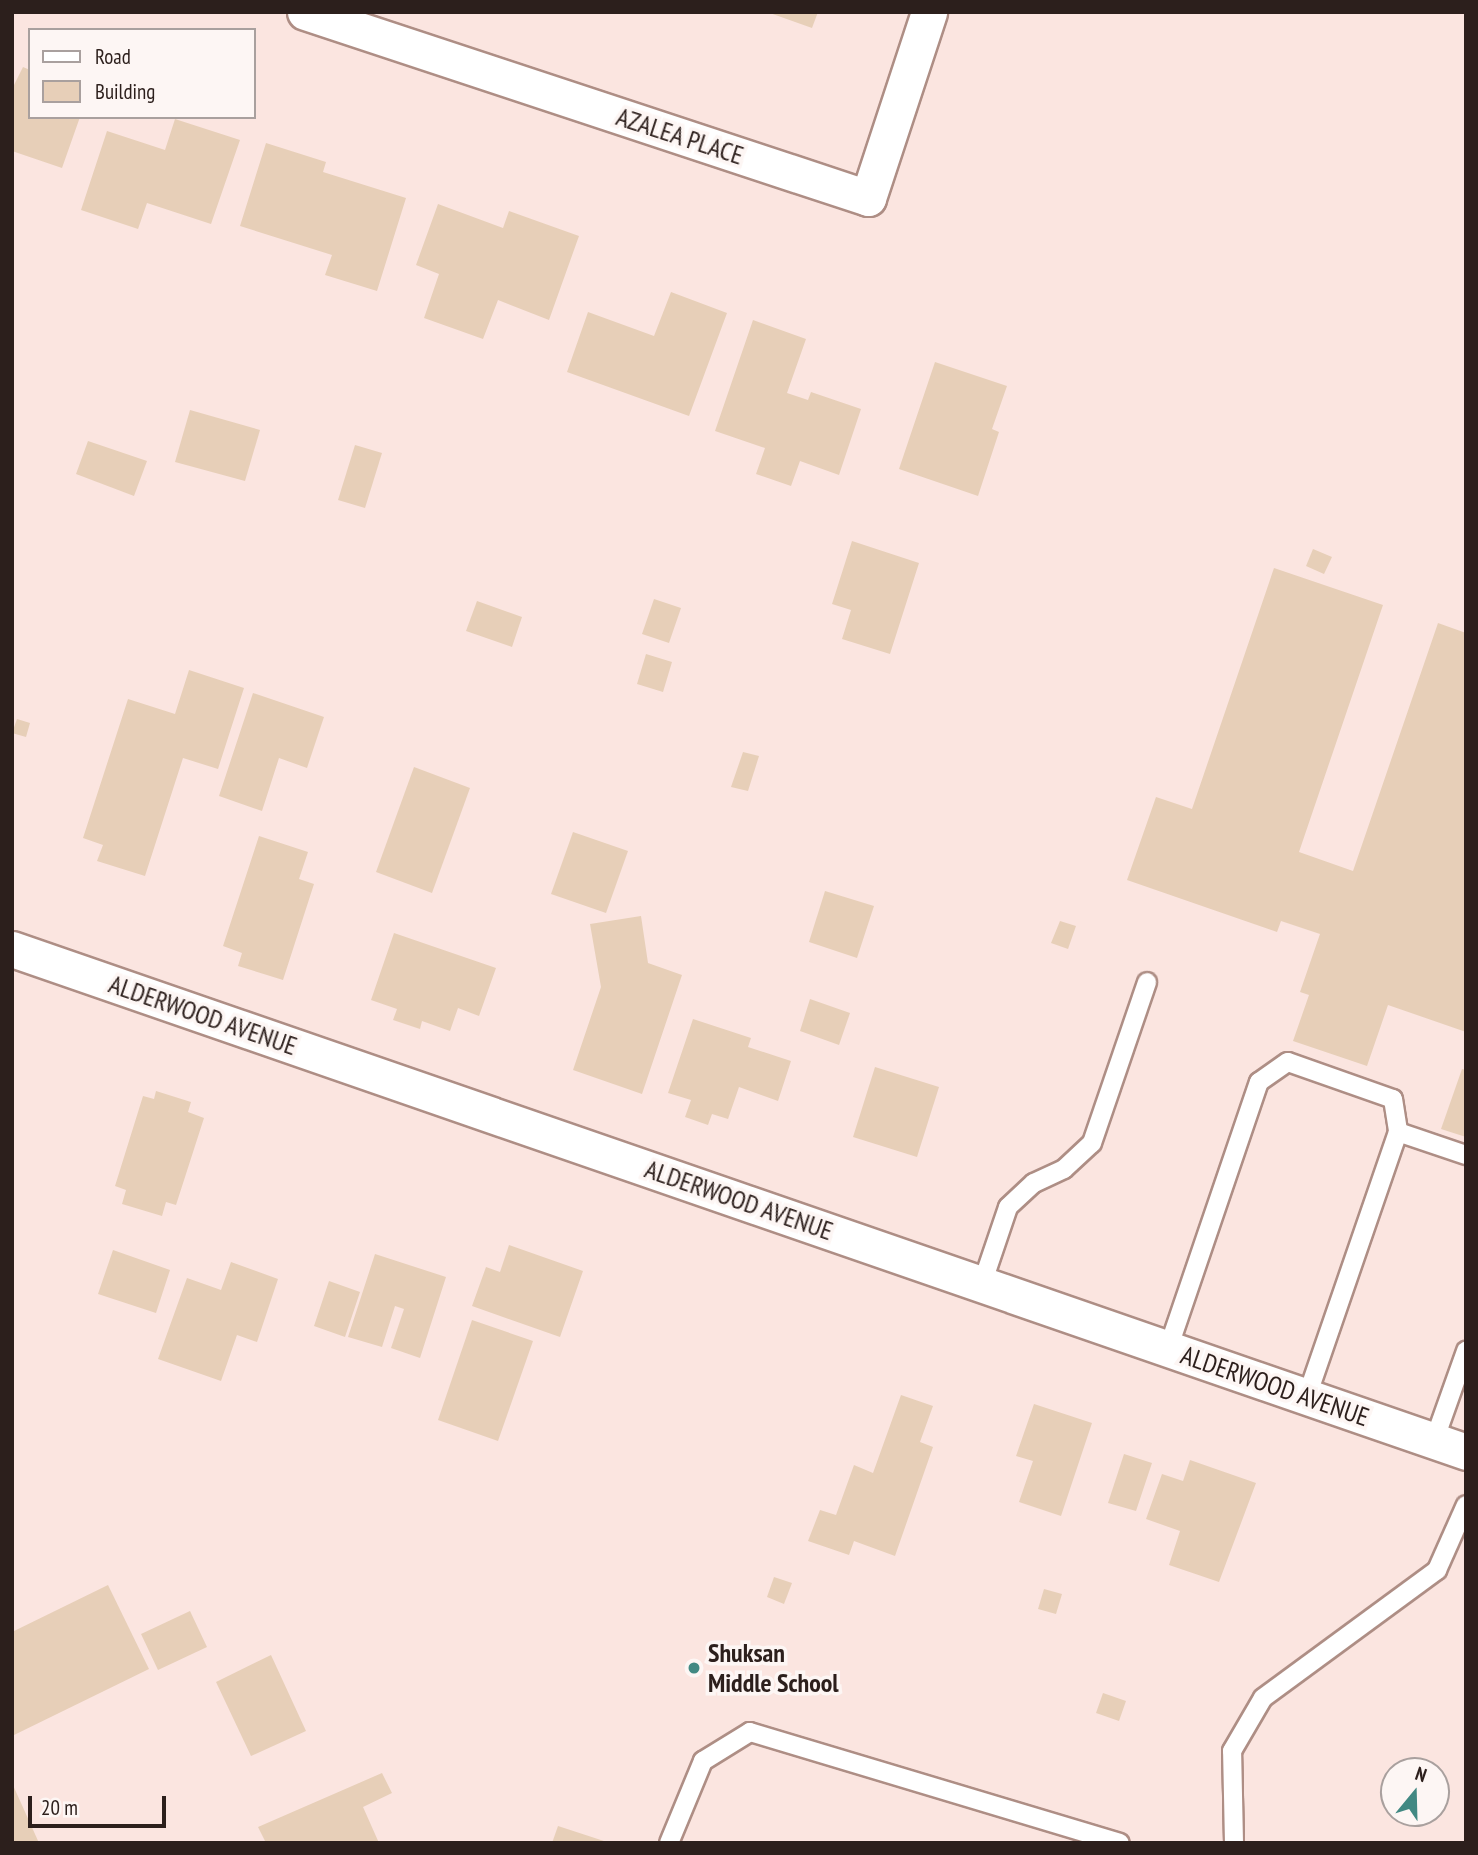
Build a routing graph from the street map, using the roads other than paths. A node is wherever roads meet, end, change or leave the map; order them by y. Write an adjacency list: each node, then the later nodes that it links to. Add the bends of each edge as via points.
1 (305, 12): 2 (street, AZALEA PLACE, via 869,198)
2 (929, 12)
3 (12, 949): 7 (street, ALDERWOOD AVENUE)
4 (1147, 982): 7 (lane, via 1092,1143 1064,1169 1034,1182 1007,1207)
5 (1398, 1132): 6 (lane); 8 (lane, via 1393,1099 1288,1062 1259,1082); 10 (lane)
6 (1466, 1155)
7 (982, 1284): 8 (street, ALDERWOOD AVENUE)
8 (1168, 1349): 10 (street, ALDERWOOD AVENUE)
9 (1466, 1351): 11 (lane)
10 (1307, 1396): 11 (street, ALDERWOOD AVENUE)
11 (1450, 1446)
12 (1466, 1505): 15 (lane, via 1437,1570 1263,1698 1232,1751)
13 (673, 1842): 14 (lane, via 703,1761 750,1732)
14 (1120, 1843)
15 (1234, 1843)

